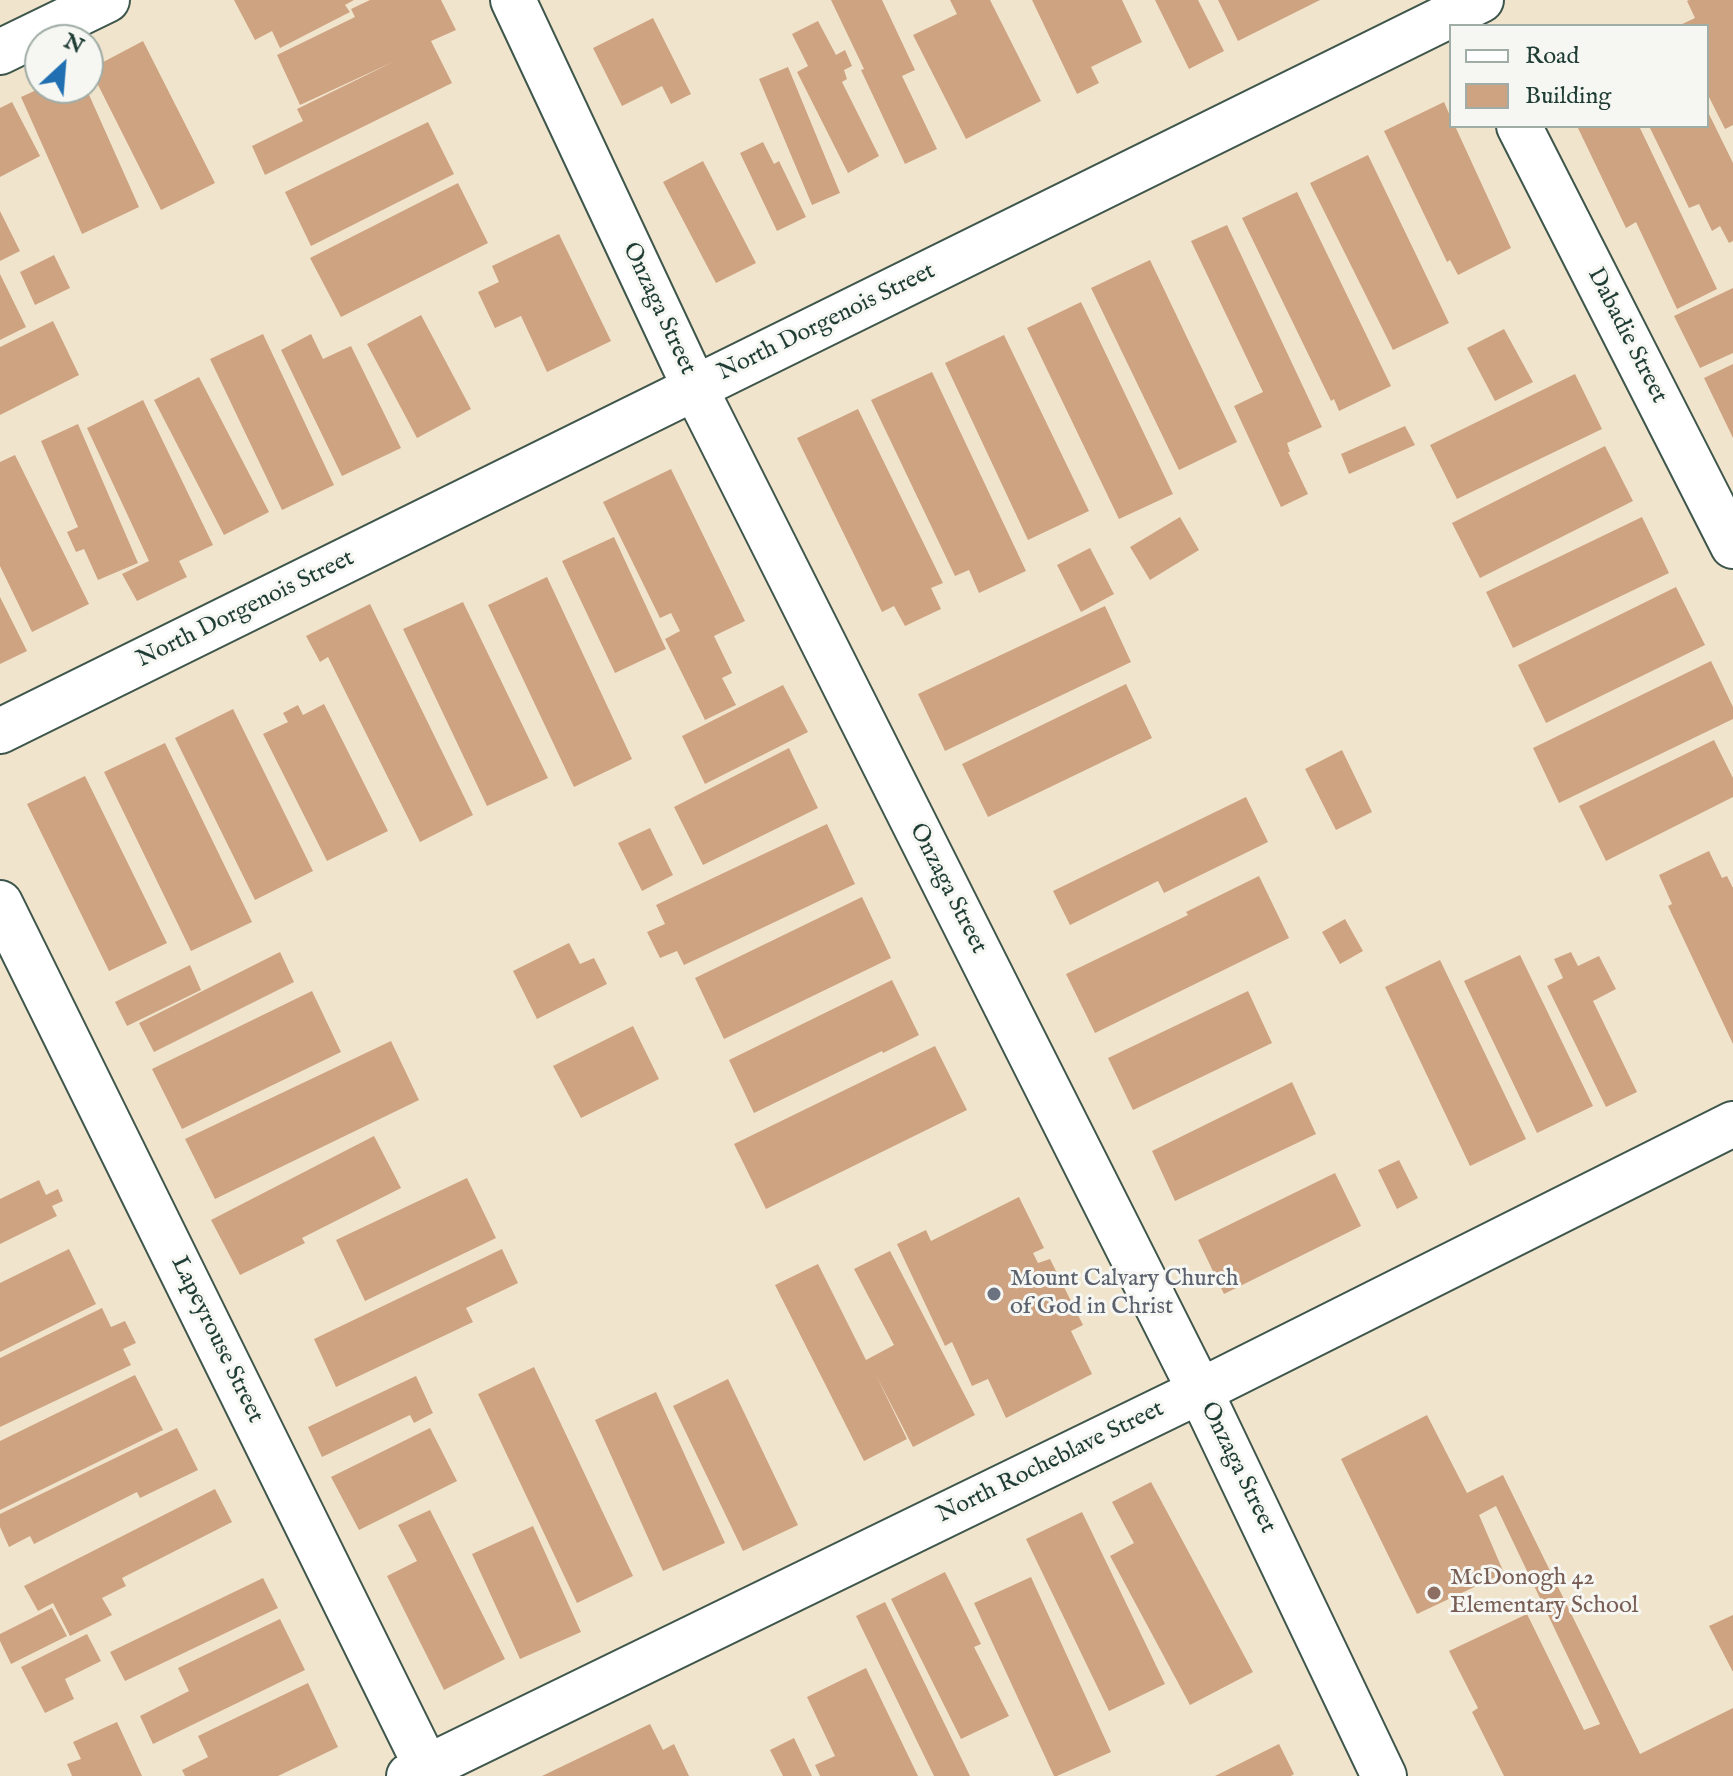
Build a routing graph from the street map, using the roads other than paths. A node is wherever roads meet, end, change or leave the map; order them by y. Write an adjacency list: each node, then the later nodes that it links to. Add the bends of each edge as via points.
1 (107, 0): 4 (street)
2 (513, 0): 6 (street, Onzaga Street)
3 (1466, 9): 6 (street, North Dorgenois Street)
4 (0, 52)
5 (1520, 128): 7 (street, Dabadie Street)
6 (695, 388): 8 (street, North Dorgenois Street); 11 (street, Onzaga Street)
7 (1733, 546)
8 (0, 731)
9 (0, 903): 12 (street, Lapeyrouse Street)
10 (1733, 1124): 11 (street, North Rocheblave Street)
11 (1200, 1391): 12 (street, North Rocheblave Street); 13 (street, Onzaga Street)
12 (422, 1773)
13 (1384, 1776)

